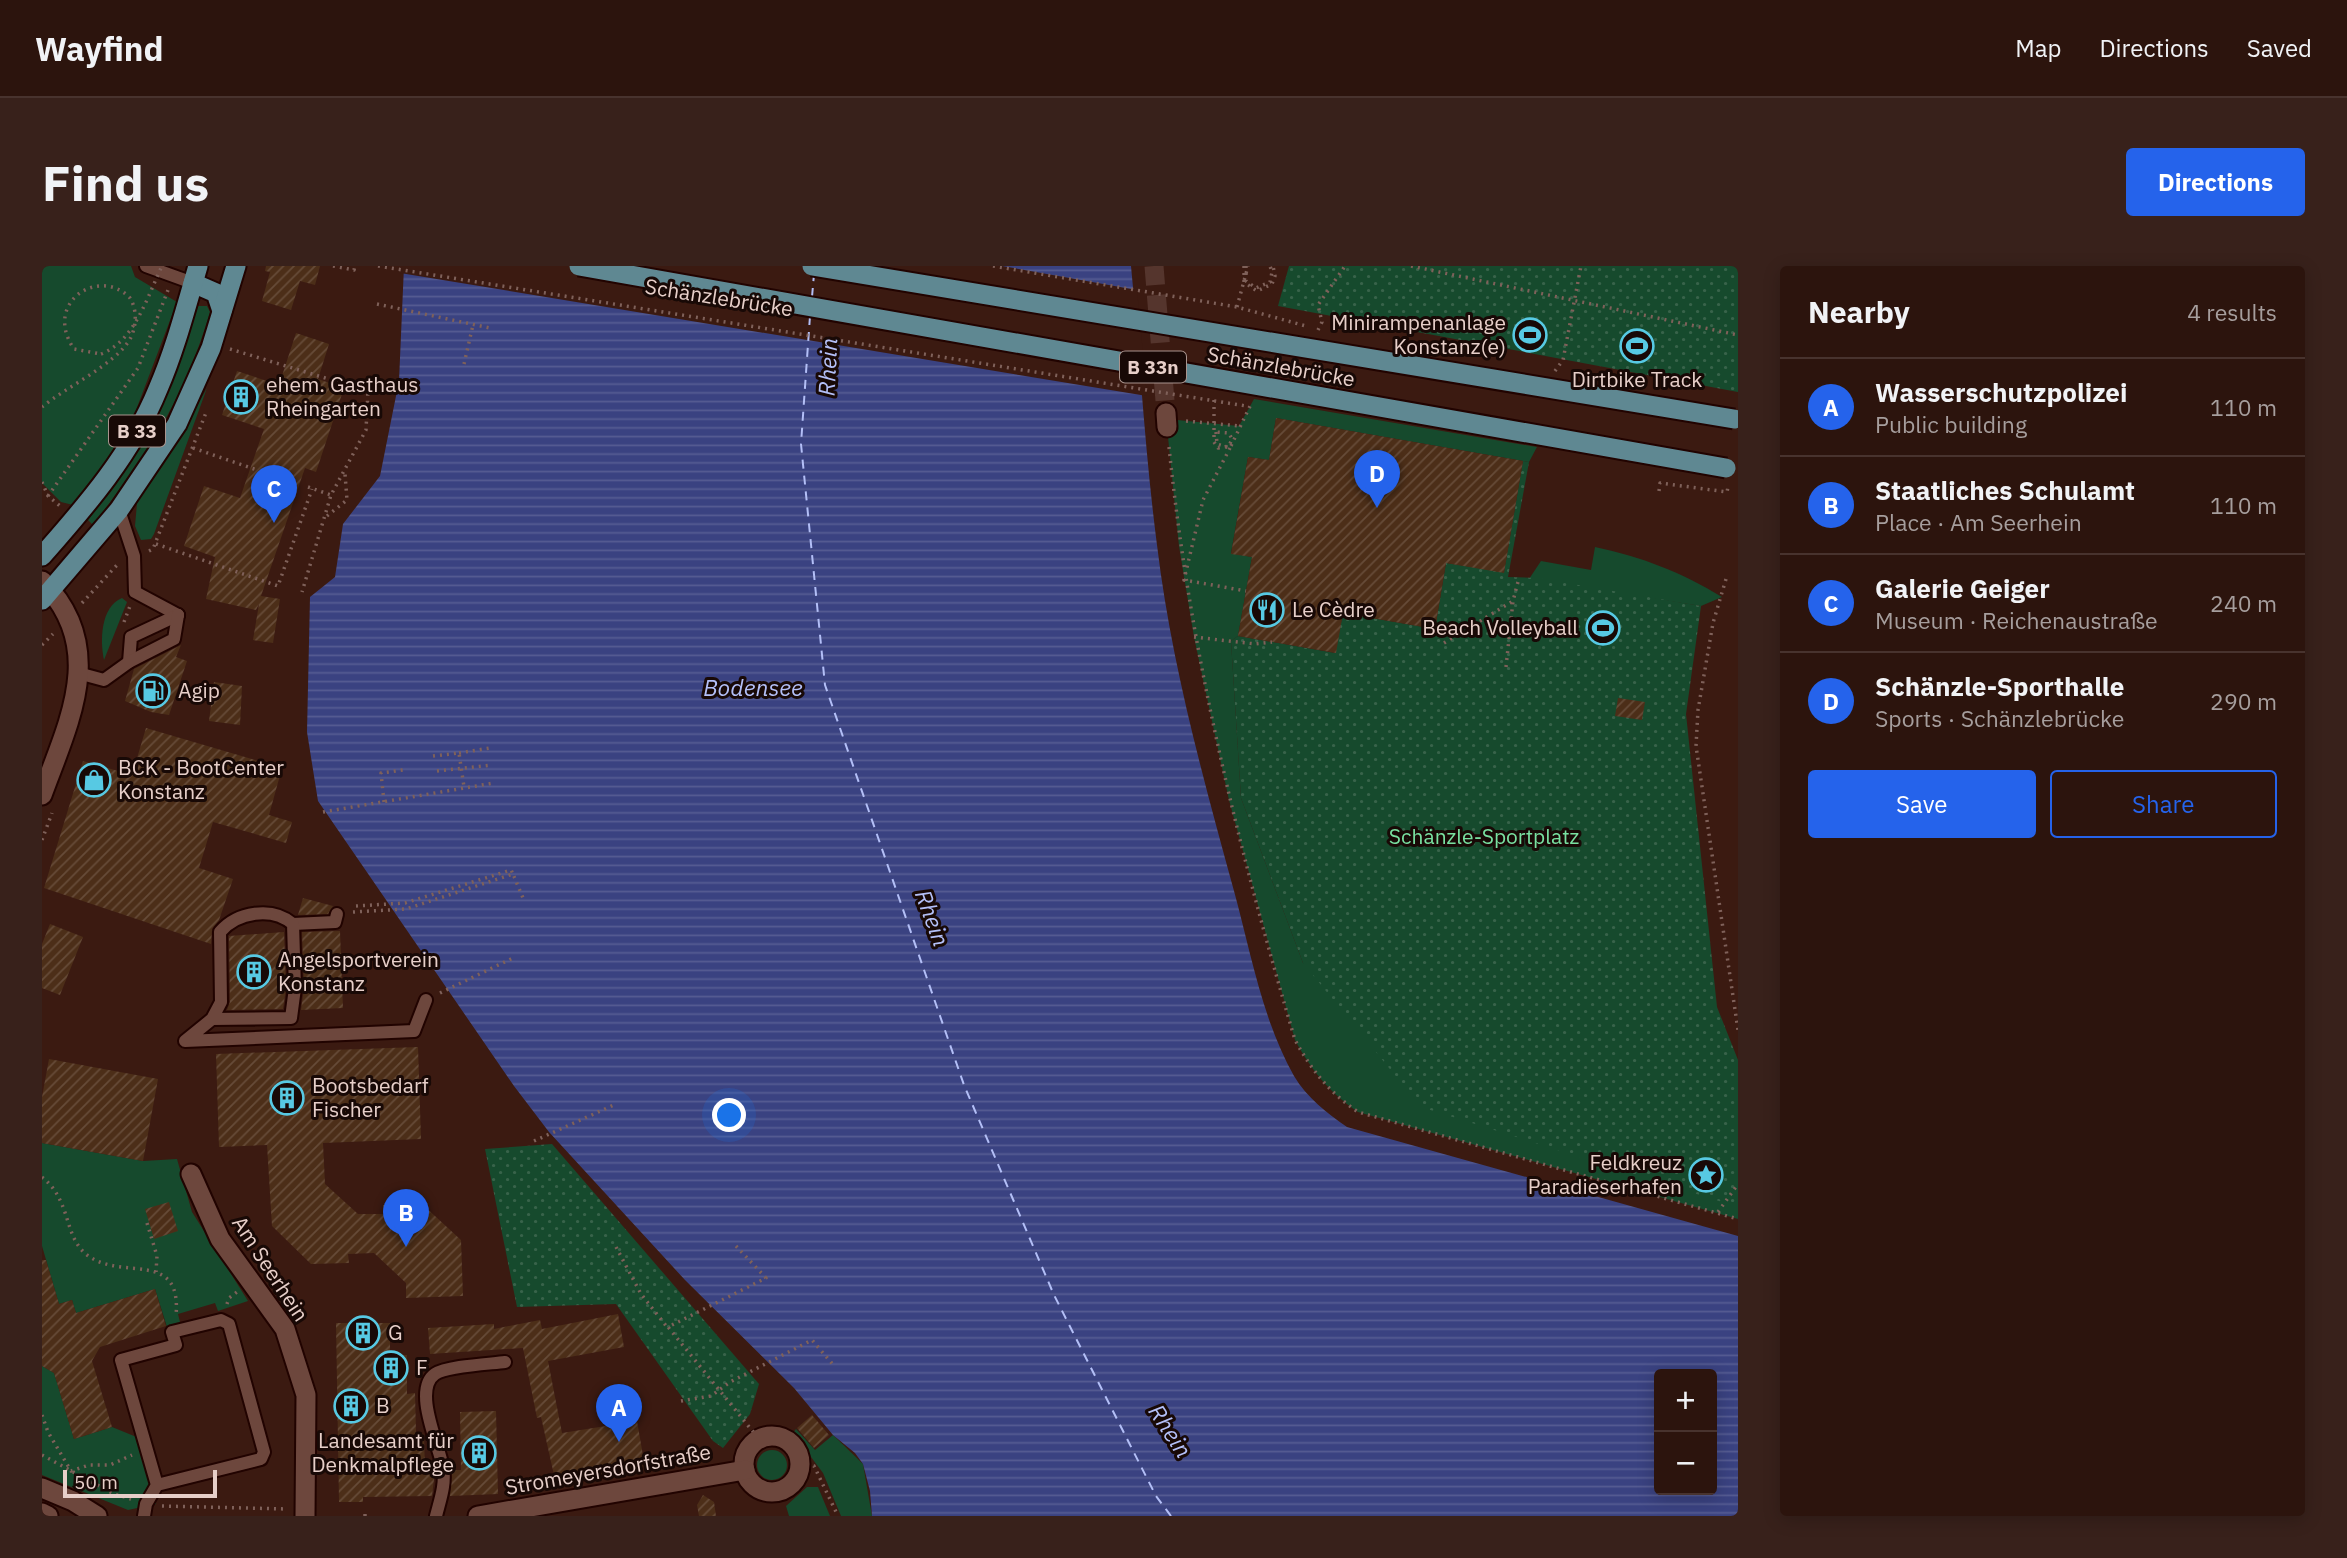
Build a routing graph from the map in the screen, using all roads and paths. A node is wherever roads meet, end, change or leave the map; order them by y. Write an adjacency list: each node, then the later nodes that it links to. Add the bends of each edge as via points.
1 (146, 266): 16 (lane)
2 (162, 266): 25 (path, bridge, via 118,347 101,354 74,349)
3 (236, 266): 21 (main road, B 33)
4 (333, 266): 5 (path, via 354,270)
5 (355, 266)
6 (378, 266): 32 (path, Schänzlebrücke, bridge)
7 (579, 266): 40 (main road, Schänzlebrücke / B 33n, bridge)
8 (812, 266): 35 (main road, Schänzlebrücke / B 33n, bridge)
9 (993, 266): 20 (path, Schänzlebrücke, bridge)
10 (1246, 266): 11 (path, bridge, via 1244,282 1257,291 1272,284); 20 (path, bridge)
11 (1271, 266)
12 (1345, 266): 27 (path, via 1318,305 1322,322)
13 (1411, 266): 18 (path)
14 (1581, 266): 18 (path)
15 (195, 275): 16 (lane); 21 (main road, via 216,293); 47 (main road, B 33, via 144,420 103,484)
16 (174, 277): 41 (path, via 138,368 48,496)
17 (114, 281): 33 (path, via 132,301 134,330 104,365)
18 (1574, 302): 26 (path)
19 (377, 304): 22 (path)
20 (1237, 307): 24 (path, Schänzlebrücke, bridge)
21 (222, 311): 44 (main road, B 33, via 182,414)
22 (473, 325): 23 (path); 29 (path)
23 (490, 328)
24 (1328, 332)
25 (60, 334)
26 (1738, 335)
27 (1314, 338)
28 (226, 348): 39 (path, via 368,391 366,430)
29 (464, 363)
30 (1550, 370): 31 (path)
31 (1563, 372)
32 (1214, 400): 34 (path, Schänzlebrücke, bridge); 36 (path, bridge, via 1214,442 1218,448 1229,446 1229,433 1216,432 1217,444)
33 (42, 407)
34 (1261, 408)
35 (1736, 419)
36 (1230, 447): 50 (path, via 1203,500); 50 (path, via 1240,426 1167,420)
37 (193, 448): 38 (path)
38 (257, 470)
39 (345, 471): 43 (path); 45 (path, via 347,500)
40 (1731, 475): 42 (path, via 1727,492 1661,482)
41 (42, 482)
42 (1659, 491)
43 (331, 495): 45 (path); 46 (path, via 310,488 278,586)
44 (119, 510): 51 (main road, B 33); 55 (lane, via 134,556 135,592)
45 (325, 518): 53 (path)
46 (156, 544)
47 (42, 556)
48 (1519, 578): 54 (path)
49 (1726, 579): 82 (path, via 1713,622 1696,746)
50 (1184, 580): 52 (path); 56 (path)
51 (45, 591): 61 (street, via 74,626)
52 (1246, 591)
53 (302, 592)
54 (1513, 601): 58 (path); 60 (path)
55 (178, 615): 59 (lane, via 174,639); 59 (lane, via 131,637)
56 (1195, 637): 57 (path); 88 (path, via 1259,916 1295,1040 1311,1071 1358,1112)
57 (1272, 642)
58 (1444, 643)
59 (129, 662): 61 (lane, via 104,680)
60 (1506, 667)
61 (78, 673): 71 (street, via 74,708)
62 (490, 748): 63 (path)
63 (459, 753): 64 (path); 66 (path)
64 (433, 756)
65 (492, 765): 66 (path)
66 (461, 769): 68 (path); 70 (path)
67 (404, 770): 72 (path, via 381,773)
68 (437, 771)
69 (494, 783): 70 (path)
70 (464, 787): 72 (path)
71 (42, 795)
72 (384, 802): 73 (path)
73 (323, 812)
74 (513, 874): 75 (path); 76 (path, via 511,870 405,903); 77 (path, via 406,909)
75 (523, 898)
76 (356, 906)
77 (337, 914): 78 (lane, via 335,922)
78 (293, 924): 81 (lane, via 284,916 267,913 230,920 220,932 221,1002); 81 (lane, via 291,1018)
79 (513, 958): 80 (path)
80 (426, 1000): 81 (lane, via 414,1031 185,1041)
81 (212, 1019)
82 (1738, 1030)
83 (616, 1104): 84 (path)
84 (534, 1142)
85 (191, 1174): 94 (street, Am Seerhein, via 220,1240)
86 (42, 1177): 93 (path, via 61,1196 76,1244 88,1256 107,1265)
87 (1738, 1184): 88 (path)
88 (1718, 1212): 89 (path)
89 (1738, 1219)
90 (147, 1223): 93 (path, via 157,1256)
91 (736, 1246): 96 (path, via 766,1279)
92 (616, 1247): 96 (path, via 641,1294)
93 (156, 1272): 97 (path, via 172,1284 177,1297)
94 (251, 1283): 95 (path, via 229,1298); 113 (street, Am Seerhein, via 285,1329 306,1395)
95 (221, 1320): 97 (lane); 107 (lane, via 229,1324 264,1452 261,1459)
96 (667, 1327): 100 (path)
97 (172, 1332): 104 (lane, via 176,1345 121,1360)
98 (505, 1362): 114 (lane, via 446,1371 429,1382 426,1403 444,1479)
99 (835, 1367): 100 (path, via 812,1340)
100 (720, 1390): 101 (path); 103 (path)
101 (681, 1401)
102 (42, 1415): 104 (path, via 71,1471 110,1465)
103 (759, 1439): 105 (street, via 785,1439); 106 (street, via 747,1452)
104 (147, 1450): 107 (lane)
105 (800, 1462): 106 (street, via 795,1480 780,1490 762,1490 748,1479); 116 (path, via 814,1466)
106 (745, 1470): 115 (street, Stromeyersdorfstraße)
107 (157, 1485): 112 (lane)
108 (42, 1488): 111 (street)
109 (42, 1513): 110 (street)
110 (48, 1516)
111 (97, 1516)
112 (144, 1516)
113 (305, 1516)
114 (436, 1516)
115 (478, 1516)
116 (838, 1516)

